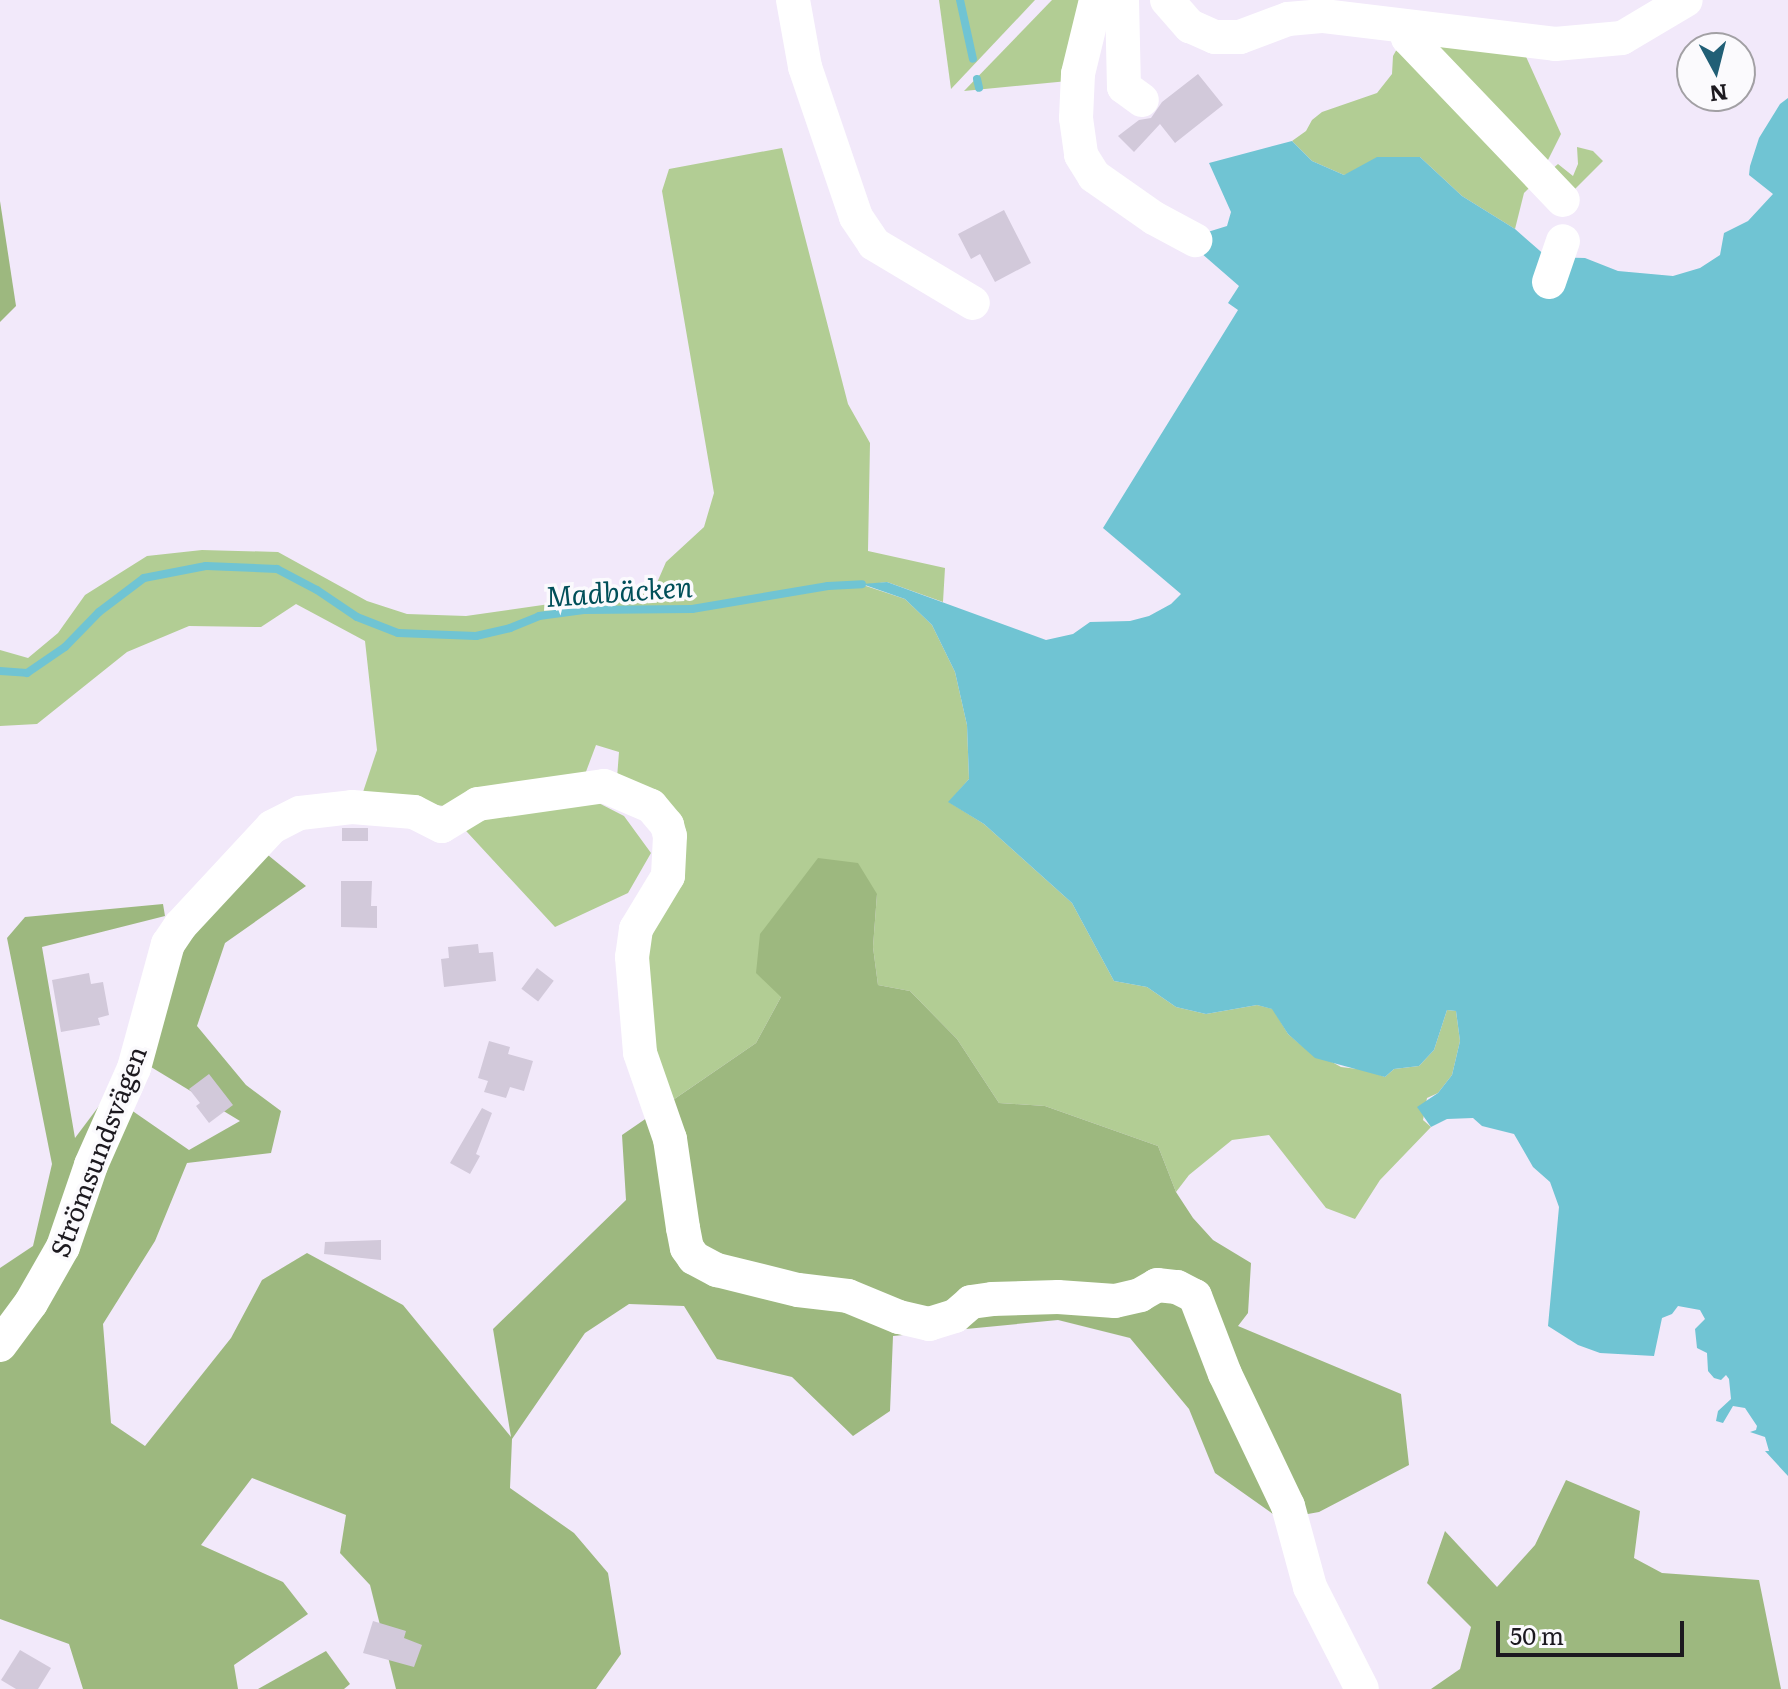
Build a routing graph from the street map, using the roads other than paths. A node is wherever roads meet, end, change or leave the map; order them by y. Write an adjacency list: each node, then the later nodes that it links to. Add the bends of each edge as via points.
1 (793, 0): 12 (street, via 805,67 856,217 874,244)
2 (1096, 0): 9 (street, via 1078,74 1081,155 1094,176)
3 (1122, 0): 7 (street, via 1124,87)
4 (1167, 0): 6 (street, via 1190,26 1215,37 1240,37 1288,19 1324,16)
5 (1686, 0): 6 (street, via 1610,42 1555,44)
6 (1407, 29): 8 (street, via 1408,38)
7 (1142, 100)
8 (1563, 200)
9 (1195, 240)
10 (1563, 241): 11 (street)
11 (1549, 282)
12 (973, 303)
13 (0, 1345): 14 (street, Strömsundsvägen, via 63,1247 91,1165 134,1068 161,959 180,926 251,848 284,819 352,807 414,812 442,826 478,804 604,786 651,806 667,825 672,850 668,876 632,944 638,1041 670,1139 687,1248 702,1264 798,1290 848,1296 929,1324 955,1316 971,1302 992,1299 1115,1301 1157,1285 1195,1296 1225,1374 1288,1506 1310,1587)
14 (1362, 1689)

